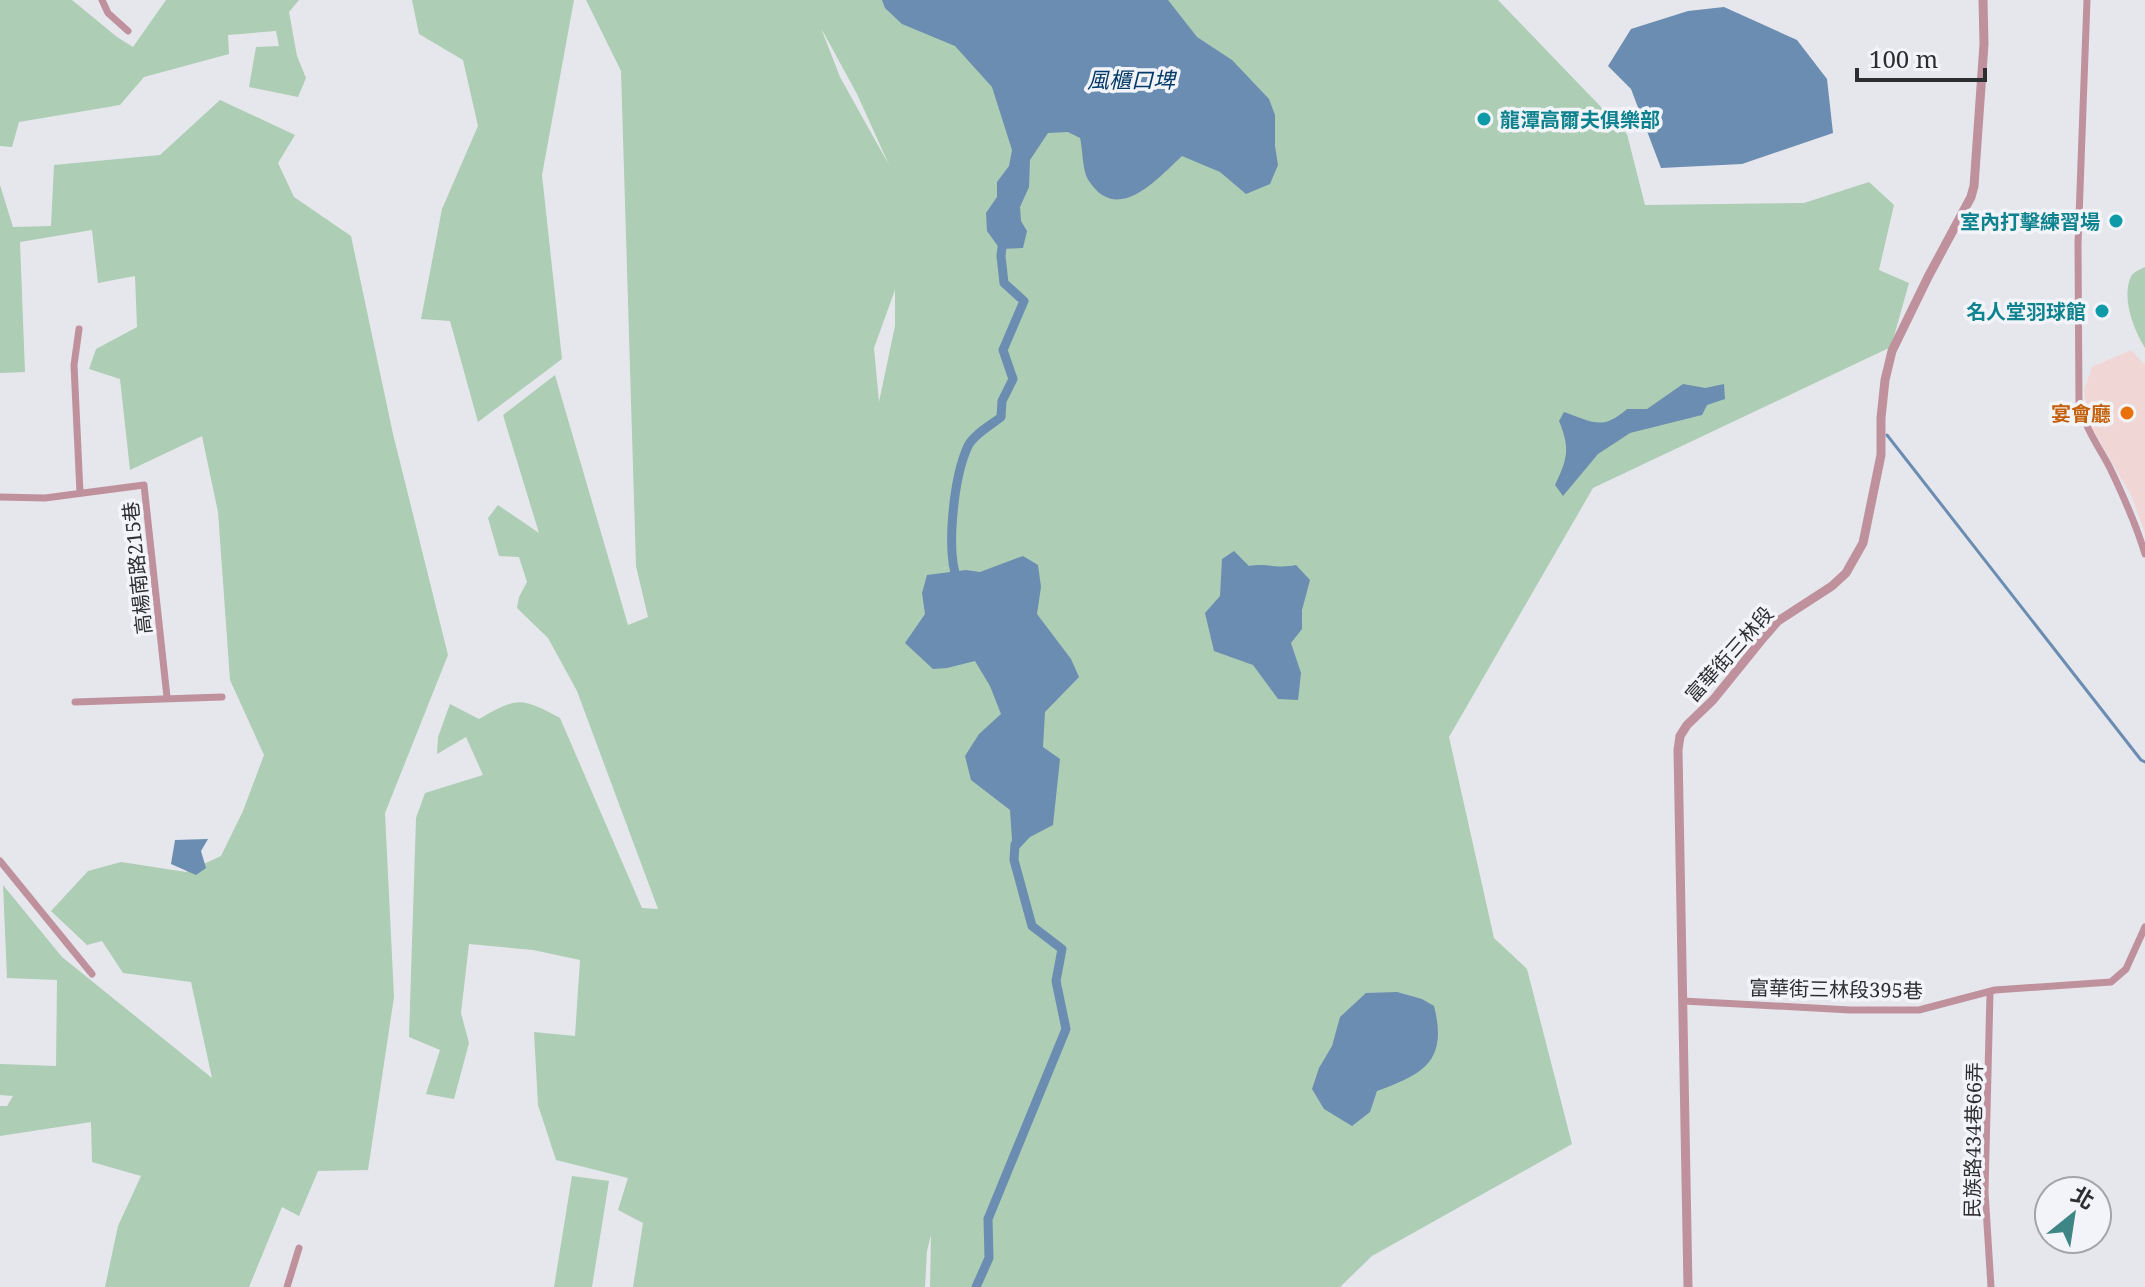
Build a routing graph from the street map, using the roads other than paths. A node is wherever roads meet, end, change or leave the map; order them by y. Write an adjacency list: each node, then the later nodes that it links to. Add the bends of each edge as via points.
1 (102, 0): 4 (street)
2 (1983, 0): 16 (street, 富華街三林段, via 1974,186 1892,351 1881,455 1863,543 1846,573 1778,621 1680,736)
3 (2087, 0): 8 (street, via 2079,404 2085,426 2134,519)
4 (128, 31)
5 (79, 329): 6 (street, via 74,365)
6 (80, 493): 7 (street, 高楊南路215巷); 9 (street, 高楊南路215巷, via 144,485)
7 (0, 497)
8 (2145, 554)
9 (167, 697): 10 (street); 11 (street)
10 (222, 697)
11 (75, 702)
12 (0, 861): 14 (street)
13 (2145, 927): 15 (street, 富華街三林段395巷, via 2126,969 2111,982)
14 (92, 974)
15 (1990, 993): 16 (street, 富華街三林段395巷, via 1919,1010); 20 (street, 民族路434巷66弄, via 1985,1192)
16 (1683, 1001): 19 (street, 富華街三林段)
17 (299, 1248): 18 (street)
18 (287, 1287)
19 (1688, 1287)
20 (1991, 1287)

